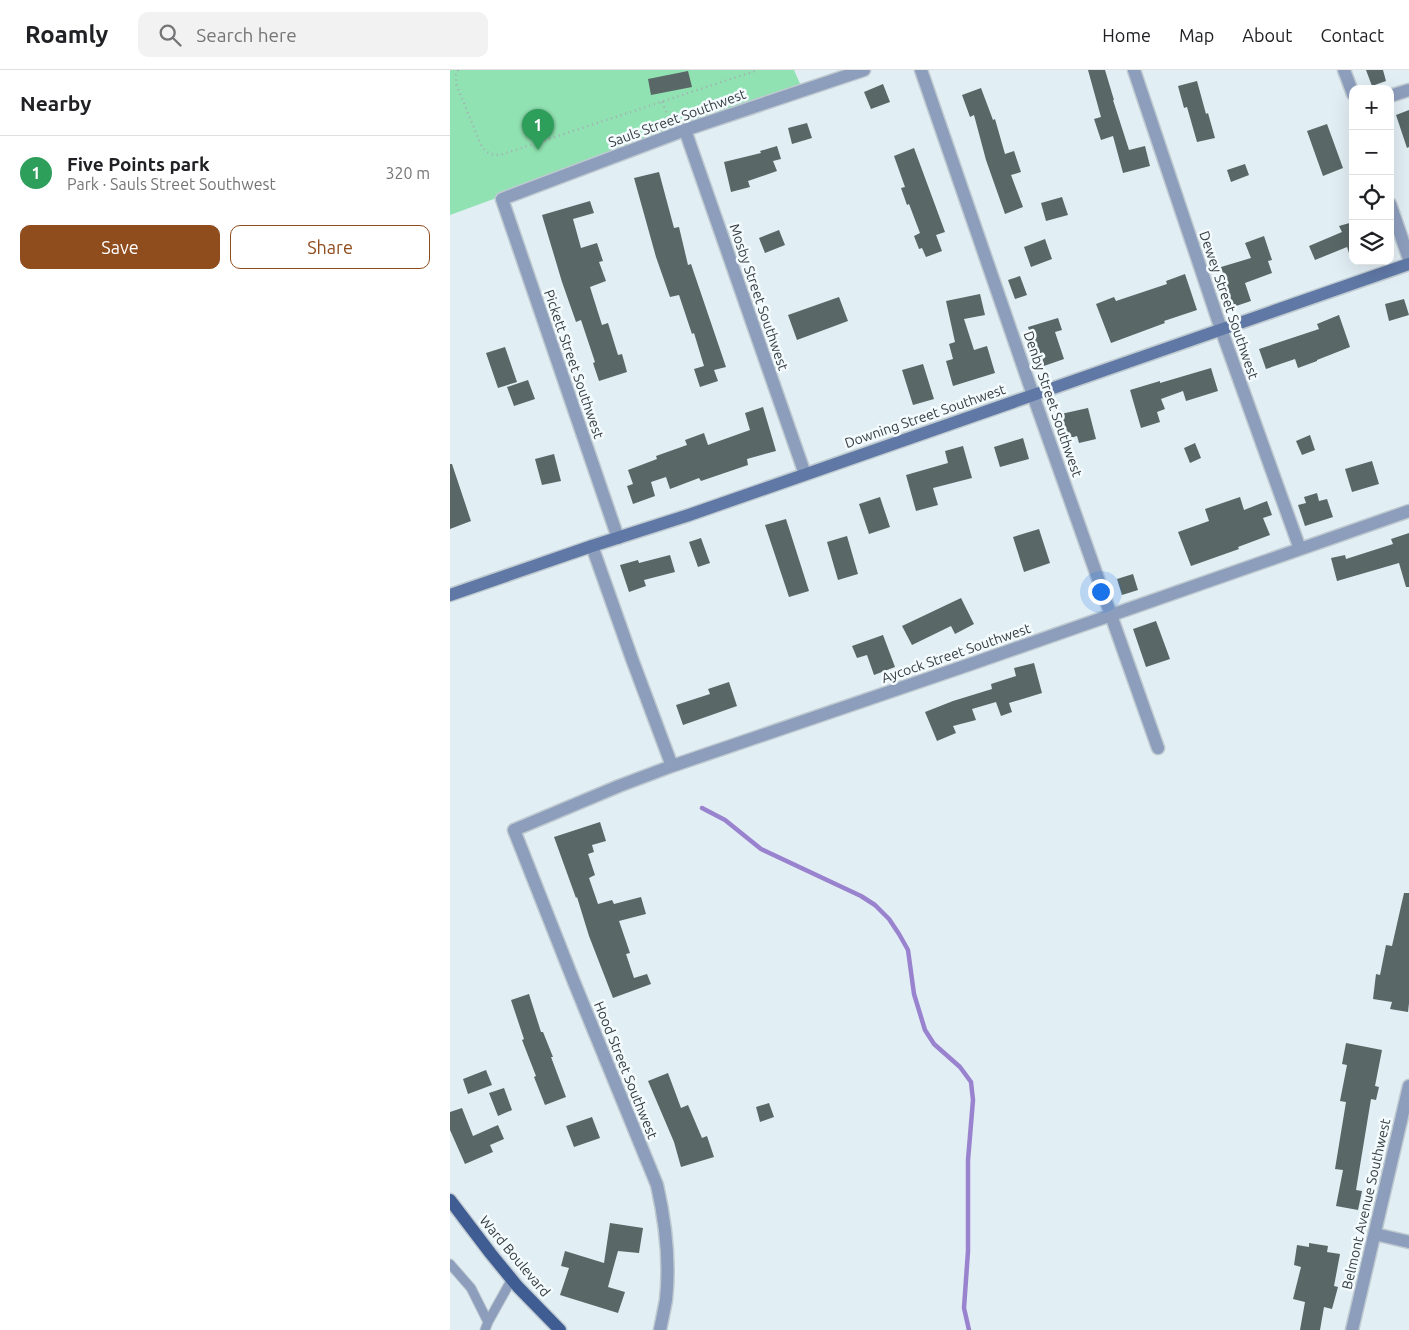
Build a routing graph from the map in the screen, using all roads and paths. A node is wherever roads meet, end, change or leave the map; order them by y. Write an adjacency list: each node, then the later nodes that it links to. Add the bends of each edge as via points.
1 (458, 70): 10 (path, via 456,84 481,145 491,154 500,155)
2 (758, 70): 10 (path)
3 (864, 70): 11 (street, Sauls Street Southwest)
4 (921, 70): 17 (street, Denby Street Southwest)
5 (1134, 70): 16 (street, Dewey Street Southwest)
6 (1344, 70): 7 (street)
7 (1350, 85)
8 (1409, 90): 9 (street)
9 (1394, 95)
10 (662, 102): 11 (path)
11 (680, 132): 12 (street, Sauls Street Southwest); 18 (street, Mosby Street Southwest)
12 (502, 199): 20 (street, Pickett Street Southwest)
13 (1394, 216): 14 (street)
14 (1409, 259)
15 (1409, 264): 16 (street, Downing Street Southwest)
16 (1221, 329): 17 (street, Downing Street Southwest); 22 (street, Dewey Street Southwest)
17 (1033, 395): 18 (street, Downing Street Southwest); 24 (street, Denby Street Southwest)
18 (805, 474): 20 (street, Downing Street Southwest)
19 (1409, 511): 22 (street, Aycock Street Southwest)
20 (618, 538): 21 (street, Downing Street Southwest)
21 (592, 546): 23 (street, Downing Street Southwest); 26 (street)
22 (1300, 548): 24 (street, Aycock Street Southwest)
23 (450, 595)
24 (1112, 614): 25 (street, Denby Street Southwest); 26 (street, Aycock Street Southwest)
25 (1158, 748)
26 (672, 766): 27 (street, Aycock Street Southwest)
27 (514, 830): 36 (street, Hood Street Southwest, via 657,1185 663,1209 667,1261 666,1299)
28 (1409, 1086): 30 (street, Belmont Avenue Southwest)
29 (453, 1208): 33 (main road, Ward Boulevard)
30 (1375, 1234): 31 (street); 37 (street, Belmont Avenue Southwest)
31 (1409, 1242)
32 (450, 1264): 34 (lane, via 471,1288)
33 (512, 1279): 34 (lane); 35 (main road, Ward Boulevard)
34 (486, 1326)
35 (560, 1330)
36 (660, 1330)
37 (1352, 1330)

